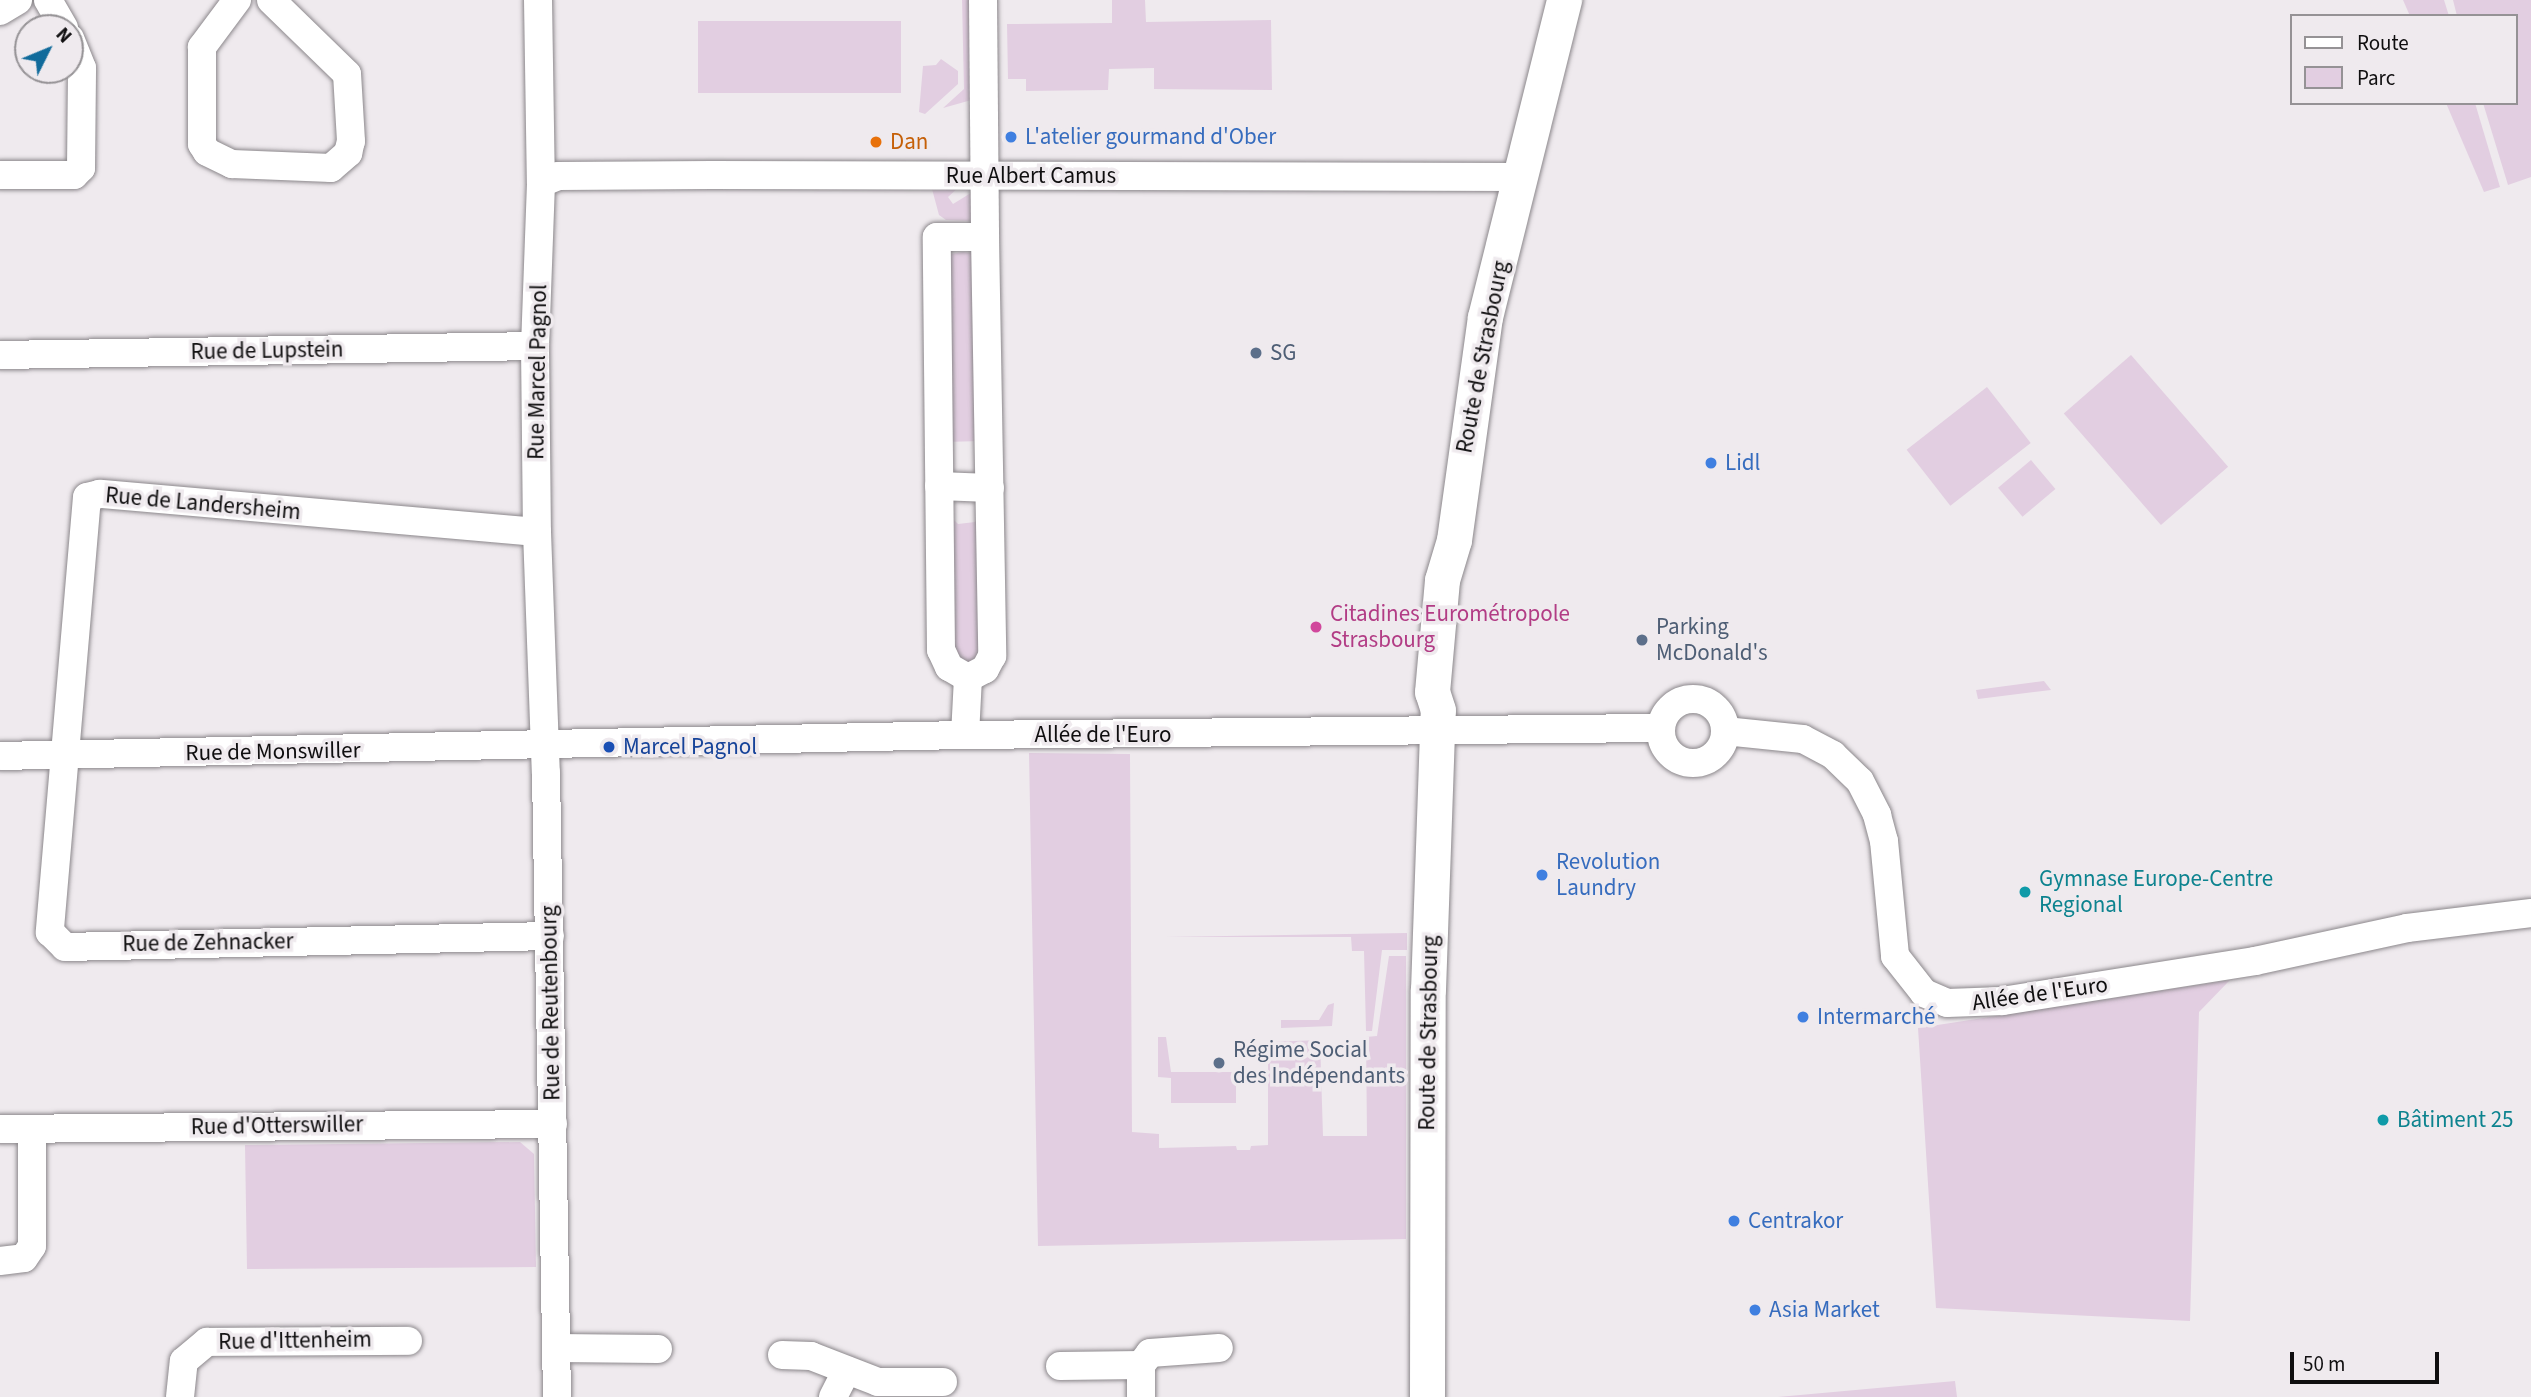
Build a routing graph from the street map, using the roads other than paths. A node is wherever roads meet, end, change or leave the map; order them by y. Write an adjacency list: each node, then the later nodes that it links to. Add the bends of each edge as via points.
1 (18, 0): 7 (street)
2 (237, 0): 3 (street, via 202,47 202,144 207,152 232,164 331,168 348,153 351,141 347,74)
3 (271, 0)
4 (538, 0): 12 (street, Rue Marcel Pagnol)
5 (983, 0): 10 (street)
6 (1564, 0): 11 (main road, Route de Strasbourg)
7 (0, 11)
8 (82, 84): 9 (street, via 81,169 74,174)
9 (0, 175)
10 (984, 177): 11 (street, Rue Albert Camus); 12 (street, Rue Albert Camus, via 558,176); 13 (street)
11 (1521, 177): 20 (main road, Route de Strasbourg, via 1485,317 1454,540 1442,580 1432,692)
12 (541, 183): 14 (street, Rue Marcel Pagnol)
13 (985, 237): 16 (street, via 937,237); 17 (street)
14 (535, 346): 15 (street, Rue de Lupstein); 18 (street, Rue Marcel Pagnol)
15 (0, 355)
16 (939, 486): 17 (street); 19 (street, via 941,650 948,667)
17 (989, 488): 19 (street, via 992,656 985,669)
18 (537, 532): 24 (street, Rue Marcel Pagnol); 25 (street, Rue de Landersheim, via 92,495 83,508)
19 (968, 678): 23 (street)
20 (1437, 721): 21 (street, Allée de l'Euro); 23 (street, Allée de l'Euro); 46 (main road, Route de Strasbourg, via 1428,990)
21 (1660, 729): 22 (street, via 1668,709 1687,698 1715,706); 22 (street, via 1666,750 1674,758 1695,764 1720,750)
22 (1725, 732): 27 (street, Allée de l'Euro, via 1803,739 1833,755 1860,781 1884,841 1895,956 1917,987 1947,1003 2003,1001 2255,961 2407,928)
23 (965, 735): 24 (street, Allée de l'Euro)
24 (545, 744): 25 (street, Rue de Monswiller); 28 (street, Rue de Reutenbourg)
25 (63, 755): 26 (street, Rue de Monswiller); 28 (street, Rue de Zehnacker, via 50,932 65,947)
26 (0, 756)
27 (2531, 913)
28 (550, 936): 29 (street, Rue de Reutenbourg)
29 (553, 1124): 31 (street, Rue d'Otterswiller); 34 (street, Rue de Reutenbourg)
30 (0, 1129): 31 (street, Rue d'Otterswiller)
31 (32, 1129): 32 (street, via 32,1246 24,1258)
32 (0, 1261)
33 (408, 1341): 42 (street, Rue d'Ittenheim, via 207,1342 184,1360)
34 (556, 1348): 36 (street); 43 (street, Rue de Reutenbourg)
35 (1219, 1348): 38 (street, via 1150,1353)
36 (658, 1349)
37 (782, 1355): 40 (street, via 811,1356)
38 (1141, 1365): 39 (street); 45 (street)
39 (1060, 1366)
40 (847, 1370): 41 (street, via 878,1382); 44 (street)
41 (943, 1381)
42 (180, 1397)
43 (557, 1397)
44 (833, 1397)
45 (1142, 1397)
46 (1427, 1397)

